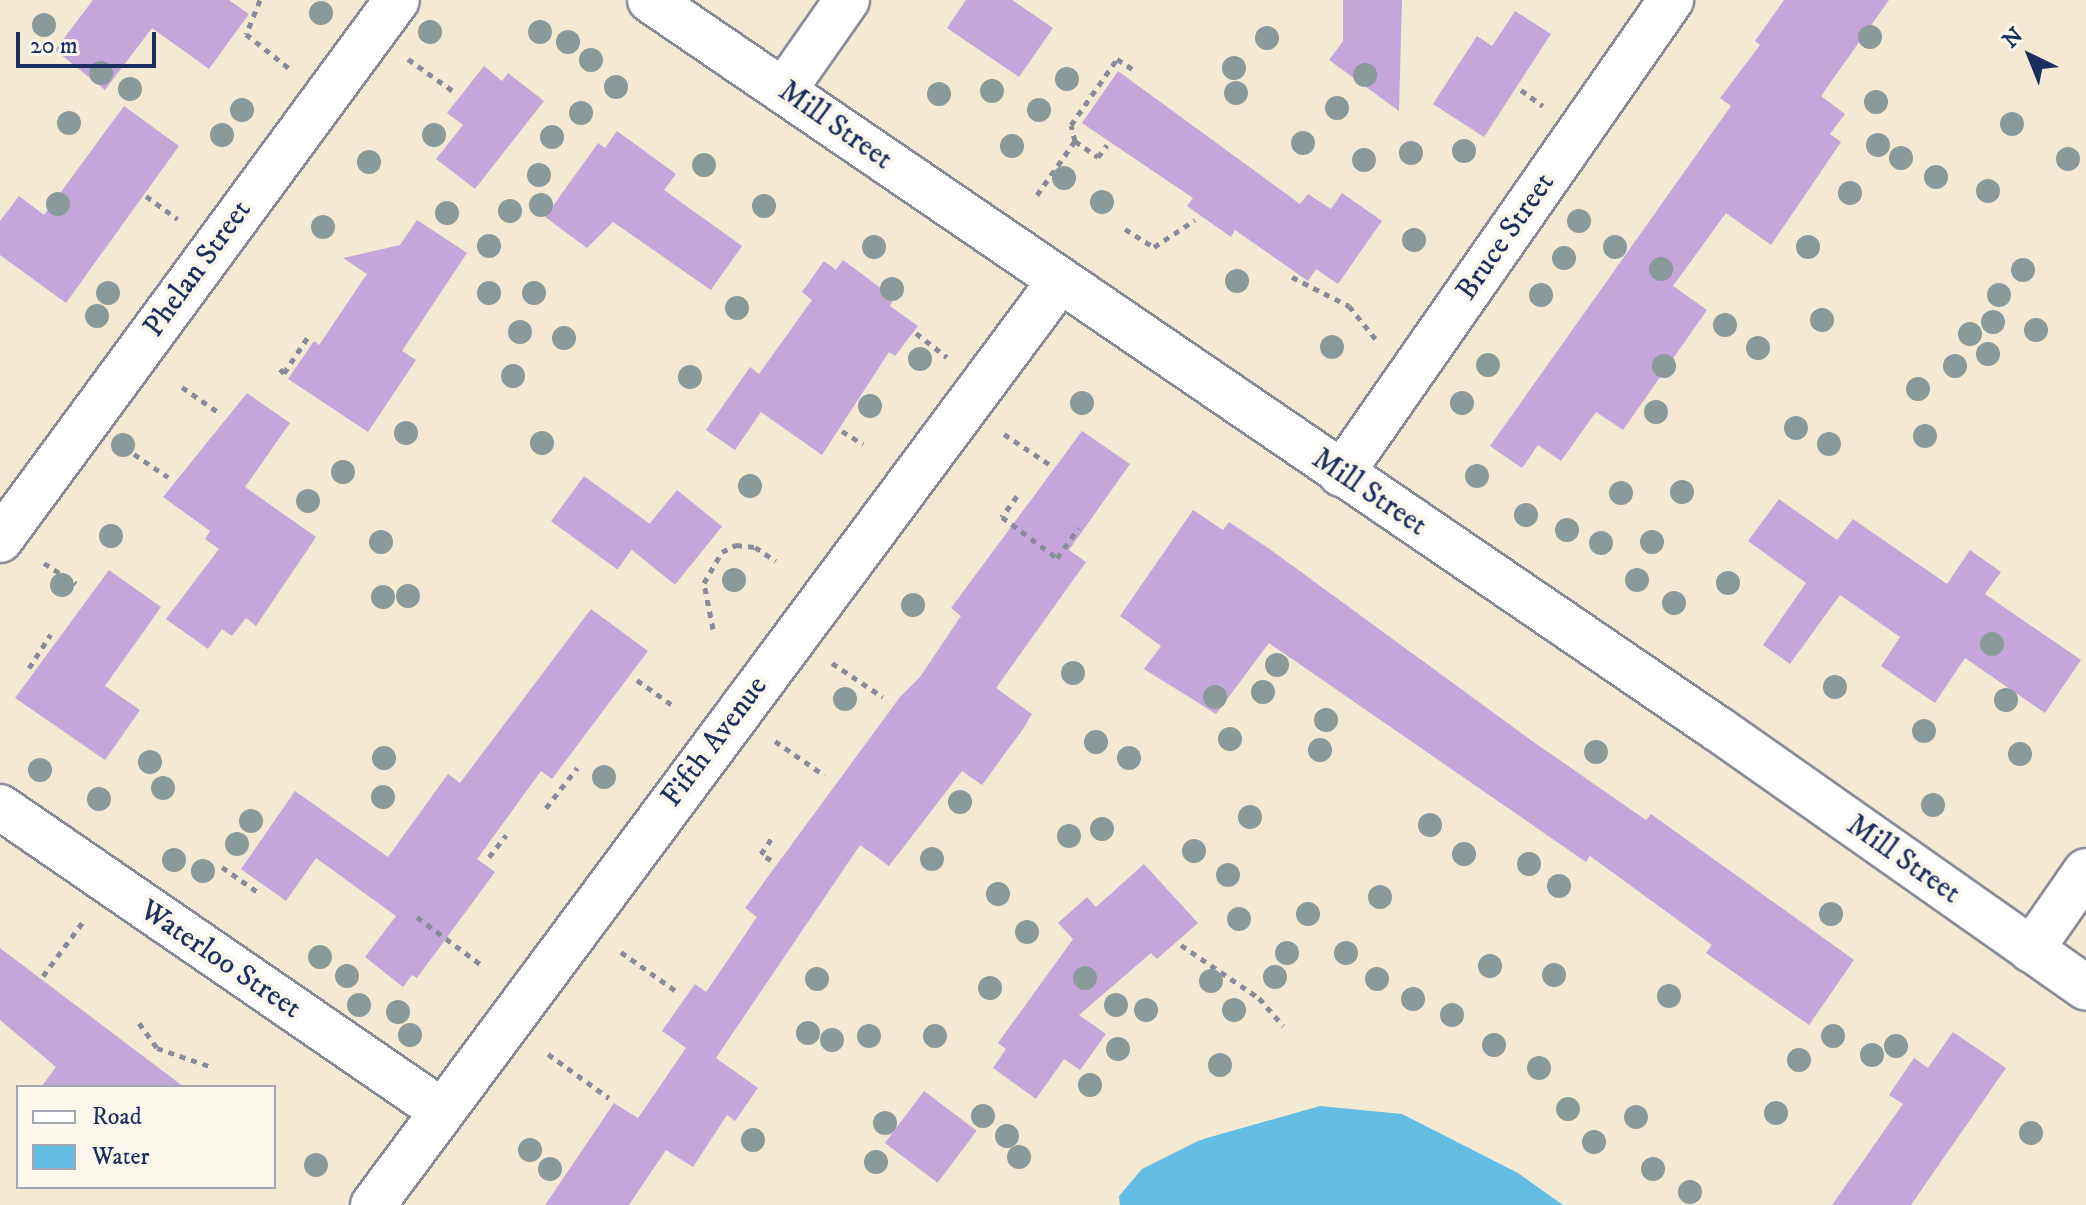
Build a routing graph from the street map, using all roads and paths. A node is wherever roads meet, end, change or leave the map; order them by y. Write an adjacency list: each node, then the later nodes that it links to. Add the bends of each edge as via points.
1 (260, 0): 8 (path, via 246,34)
2 (397, 0): 38 (street, Phelan Street)
3 (650, 0): 9 (street, Mill Street)
4 (847, 0): 9 (street)
5 (1671, 0): 34 (street, Bruce Street)
6 (397, 51): 11 (path)
7 (1137, 72): 13 (path, via 1117,59 1071,125)
8 (297, 74)
9 (784, 90): 21 (street, Mill Street)
10 (1521, 90): 12 (path)
11 (453, 91)
12 (1552, 112)
13 (1075, 141): 14 (path, via 1098,157); 15 (path)
14 (1107, 145)
15 (1037, 195)
16 (146, 196): 18 (path)
17 (1195, 220): 19 (path, via 1154,247)
18 (184, 224)
19 (1125, 229)
20 (1292, 277): 24 (path, via 1349,306)
21 (1059, 282): 34 (street, Mill Street); 75 (street, Fifth Avenue)
22 (916, 333): 25 (path)
23 (308, 337): 26 (path, via 284,373)
24 (1383, 351)
25 (947, 357)
26 (280, 369)
27 (182, 387): 28 (path)
28 (218, 412)
29 (996, 429): 33 (path)
30 (842, 431): 31 (path)
31 (863, 444)
32 (134, 454): 35 (path)
33 (1049, 464)
34 (1341, 474): 64 (street, Mill Street)
35 (168, 477)
36 (1017, 496): 37 (path, via 1002,517 1057,558)
37 (1079, 528)
38 (0, 540)
39 (776, 561): 42 (path, via 755,547 736,545 722,552 704,583)
40 (44, 563): 41 (path)
41 (76, 584)
42 (713, 629)
43 (51, 634): 45 (path)
44 (832, 663): 47 (path)
45 (29, 668)
46 (637, 680): 48 (path)
47 (883, 697)
48 (675, 707)
49 (775, 741): 51 (path)
50 (577, 768): 53 (path)
51 (824, 775)
52 (0, 807): 75 (street, Waterloo Street)
53 (546, 808)
54 (506, 835): 56 (path)
55 (774, 835): 57 (path, via 761,854)
56 (489, 857)
57 (771, 860)
58 (222, 867): 60 (path)
59 (2086, 871): 64 (street)
60 (259, 893)
61 (88, 915): 67 (path)
62 (417, 917): 66 (path)
63 (1181, 945): 71 (path, via 1259,998)
64 (2031, 950): 68 (street, Mill Street)
65 (621, 952): 69 (path)
66 (483, 966)
67 (43, 976)
68 (2086, 988)
69 (676, 991)
70 (139, 1023): 73 (path, via 157,1048)
71 (1283, 1026)
72 (548, 1054): 74 (path)
73 (209, 1066)
74 (609, 1098)
75 (442, 1111): 76 (street, Fifth Avenue)
76 (373, 1205)

